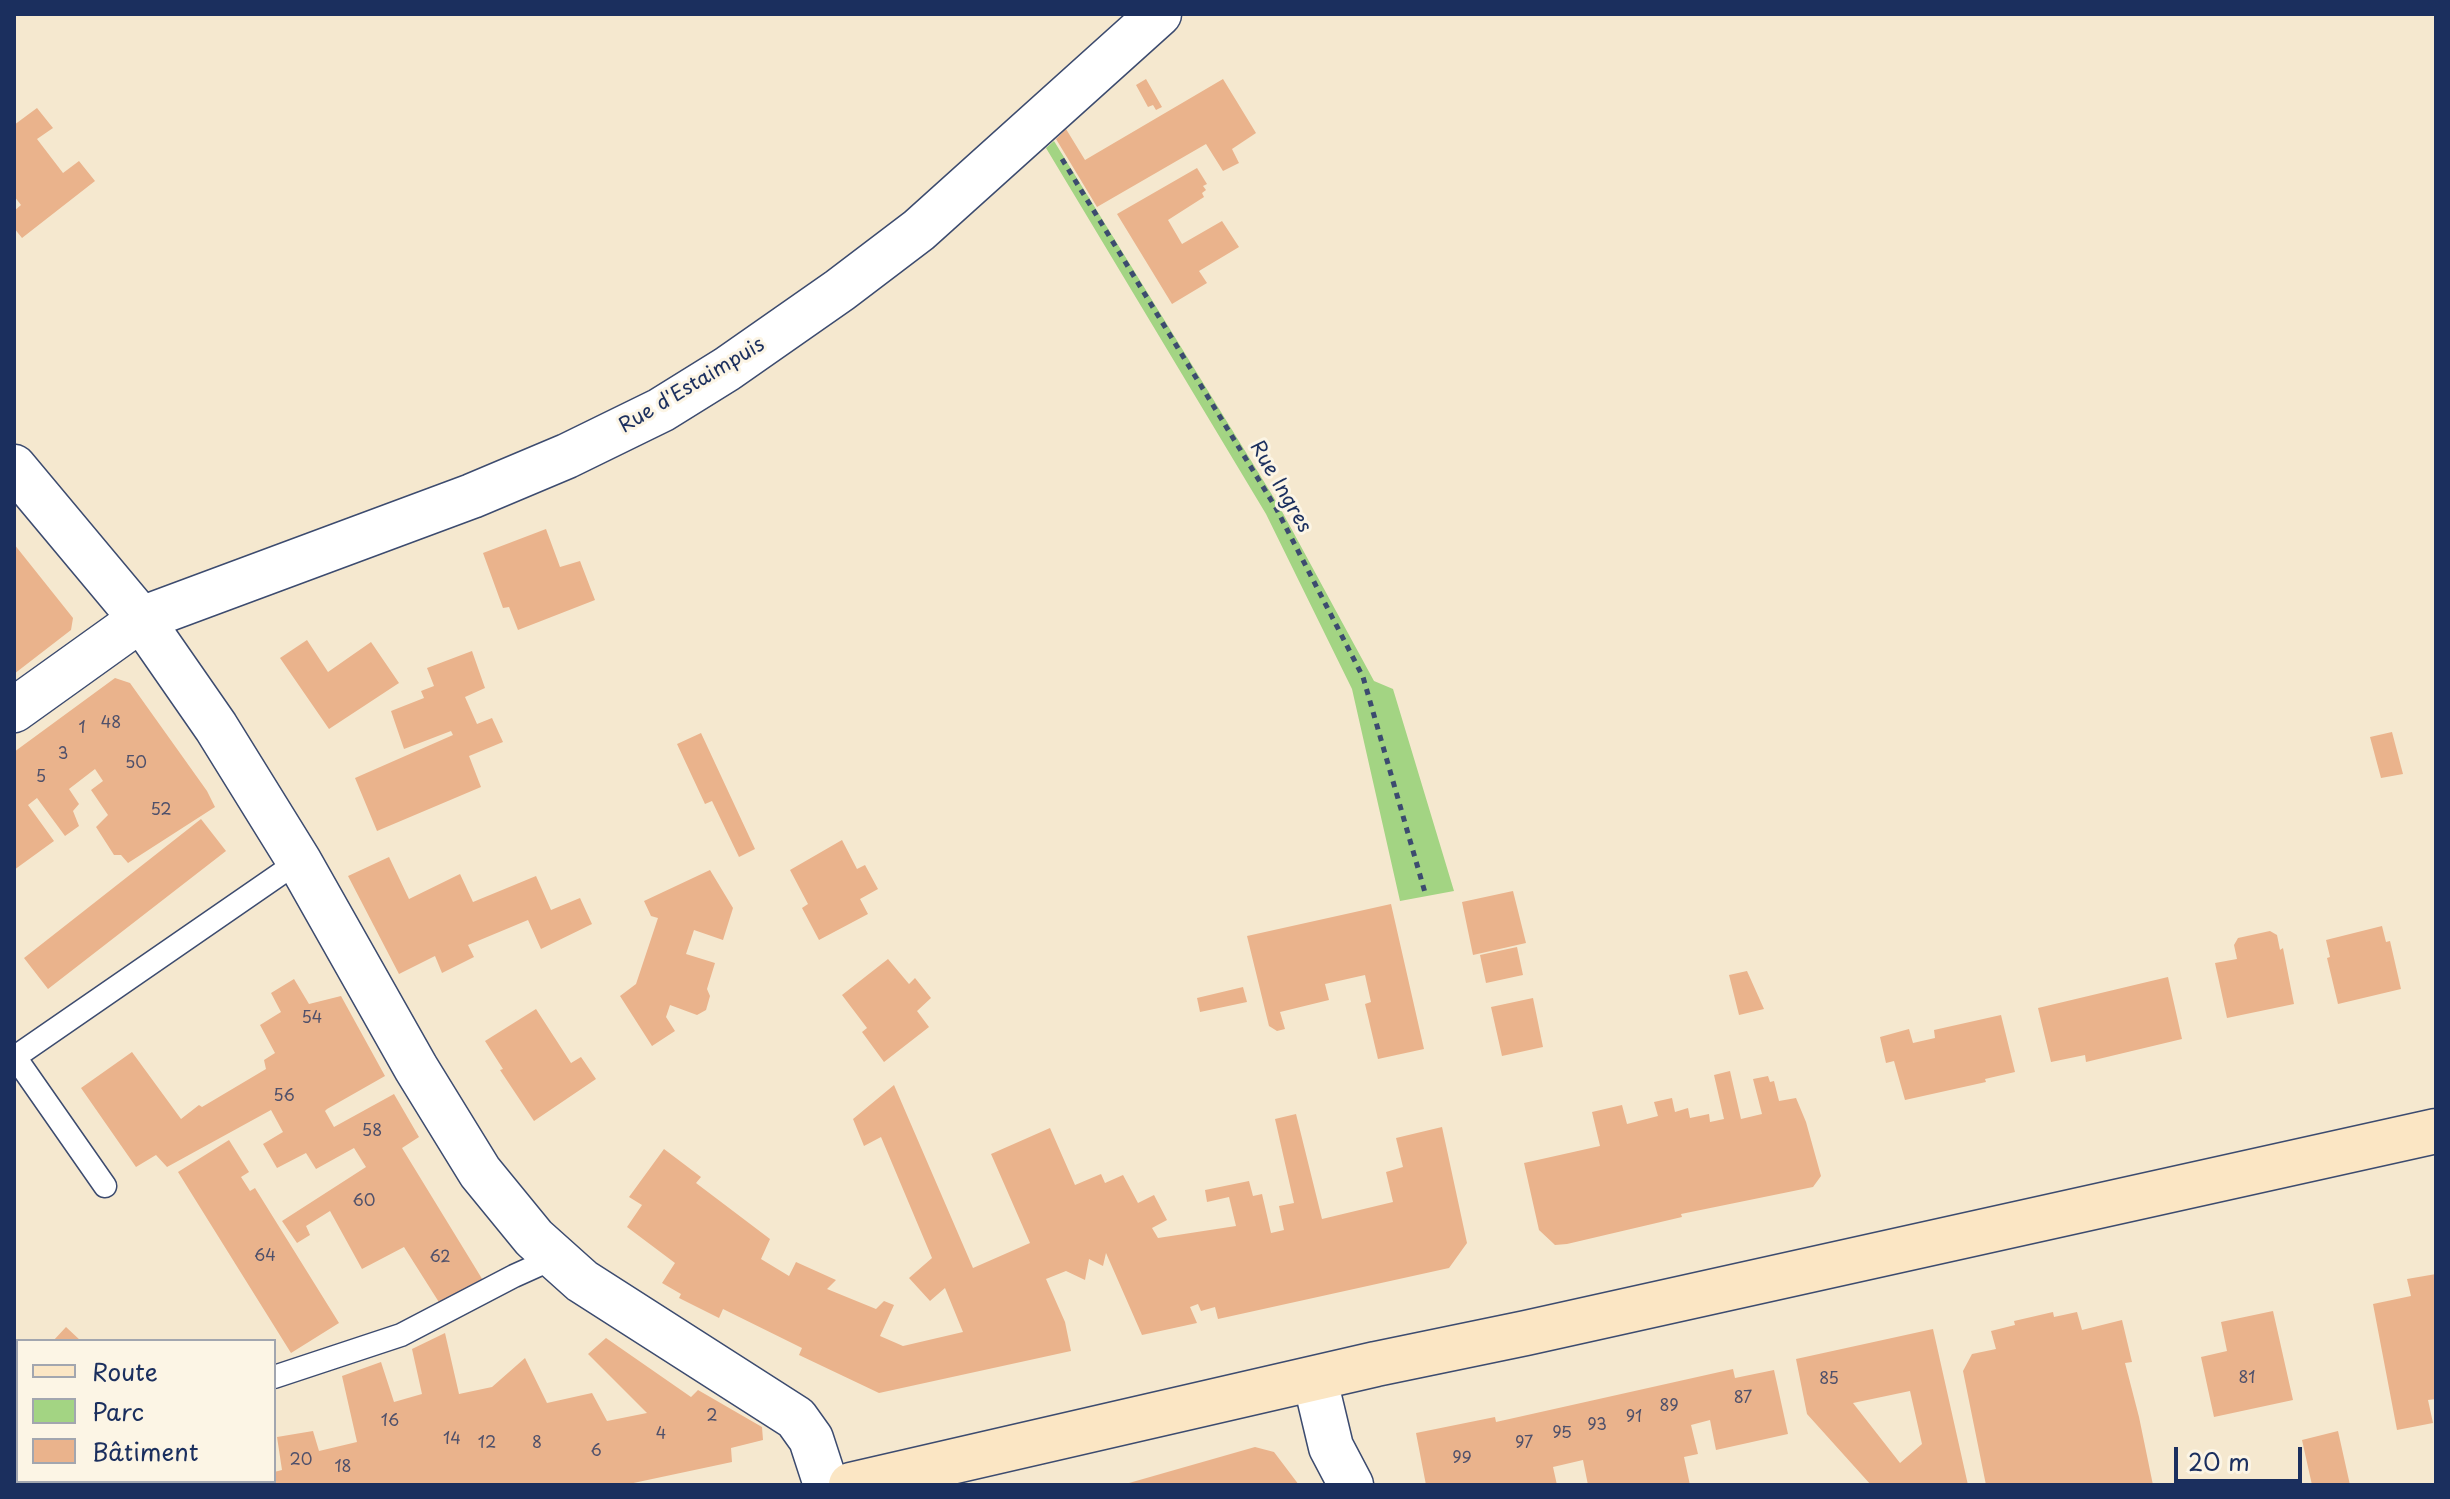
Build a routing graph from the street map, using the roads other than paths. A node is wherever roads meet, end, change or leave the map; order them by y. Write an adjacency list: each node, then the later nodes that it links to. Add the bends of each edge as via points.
1 (1159, 14): 3 (street, Rue d'Estaimpuis, via 961,195 881,259 661,410 472,496)
2 (14, 467): 3 (street)
3 (141, 619): 4 (street, Rue d'Estaimpuis); 5 (street)
4 (14, 710)
5 (299, 861): 7 (lane, via 15,1057); 8 (street, via 461,1144 493,1191)
6 (2436, 1131): 10 (main road)
7 (105, 1186)
8 (554, 1258): 9 (lane, via 401,1335); 11 (street, via 608,1299 796,1418 811,1439)
9 (276, 1376)
10 (1315, 1380): 12 (main road); 13 (street, via 1331,1447)
11 (826, 1485)
12 (851, 1485)
13 (1351, 1485)

